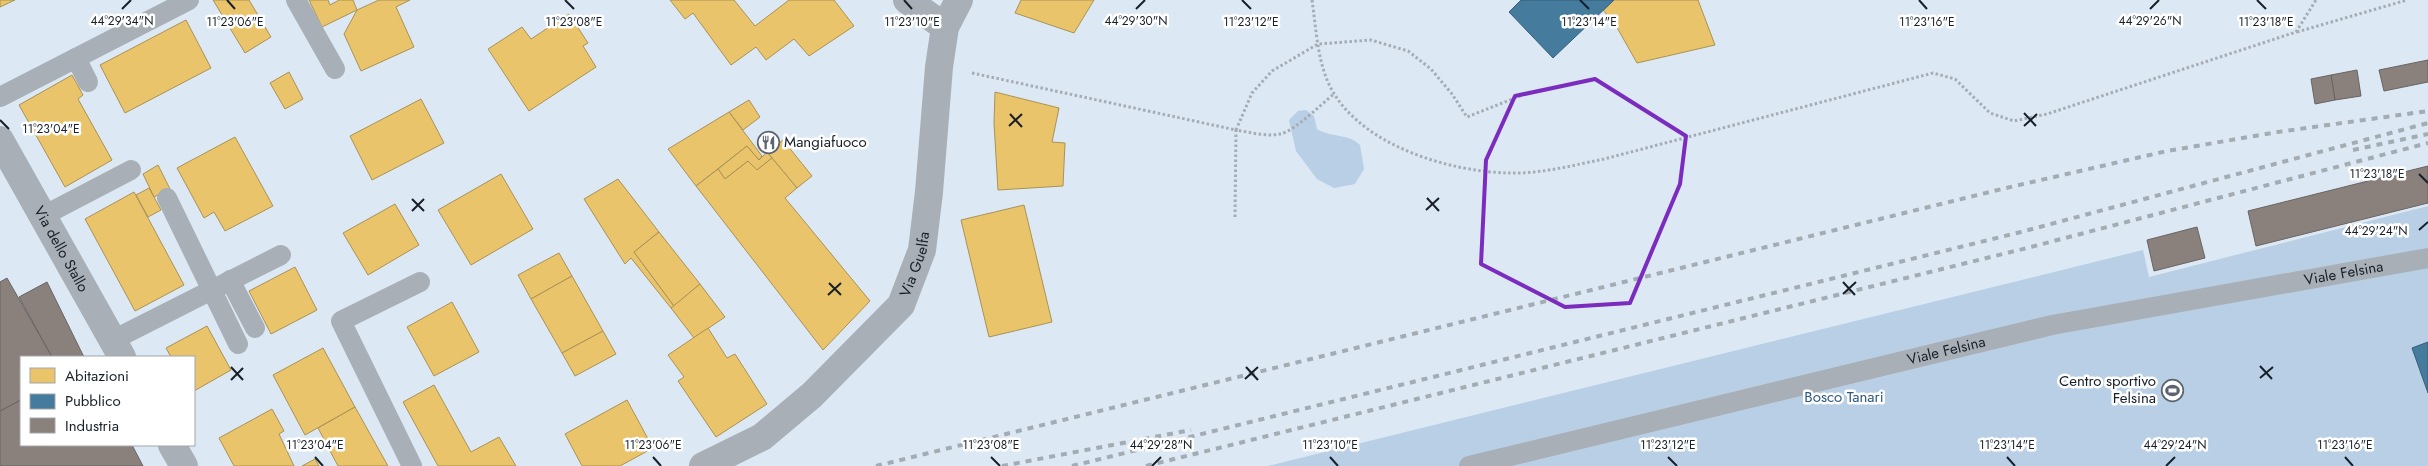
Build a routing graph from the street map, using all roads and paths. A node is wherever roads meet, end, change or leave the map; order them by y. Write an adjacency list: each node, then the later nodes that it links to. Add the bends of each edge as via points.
1 (189, 0): 11 (lane)
2 (296, 0): 13 (lane)
3 (907, 0): 8 (street)
4 (959, 0): 8 (street, Via Guelfa)
5 (1312, 0): 10 (path)
6 (2316, 0): 9 (path)
7 (2408, 0): 9 (path)
8 (945, 27): 12 (street, Via Guelfa)
9 (2296, 32): 16 (path, via 2047,114 2014,121 1990,113 1955,79 1933,73 1604,159 1511,173 1438,163 1405,151 1350,113)
10 (1318, 44): 15 (path, via 1371,40 1408,51 1431,69 1467,117); 16 (path, via 1327,81); 18 (path, via 1272,71 1252,93)
11 (76, 58): 14 (lane); 17 (lane)
12 (939, 67): 18 (path); 35 (street, Via Guelfa, via 922,250 901,305 812,395 762,437)
13 (335, 69)
14 (88, 82)
15 (1530, 92)
16 (1334, 94): 18 (path, via 1296,126 1280,134)
17 (0, 97)
18 (1236, 130): 23 (path)
19 (0, 140): 22 (street, Via dello Stallo)
20 (131, 170): 22 (lane)
21 (167, 198): 28 (lane)
22 (43, 216): 31 (street, Via dello Stallo)
23 (1235, 217)
24 (281, 255): 26 (lane)
25 (2428, 258): 36 (lane, Viale Felsina, via 2052,325)
26 (230, 280): 28 (lane); 29 (lane)
27 (420, 282): 34 (lane, via 341,321)
28 (211, 290): 30 (lane); 31 (lane)
29 (256, 328)
30 (238, 344)
31 (118, 349)
32 (173, 446): 33 (street)
33 (184, 466)
34 (412, 466)
35 (703, 466)
36 (1469, 466)

